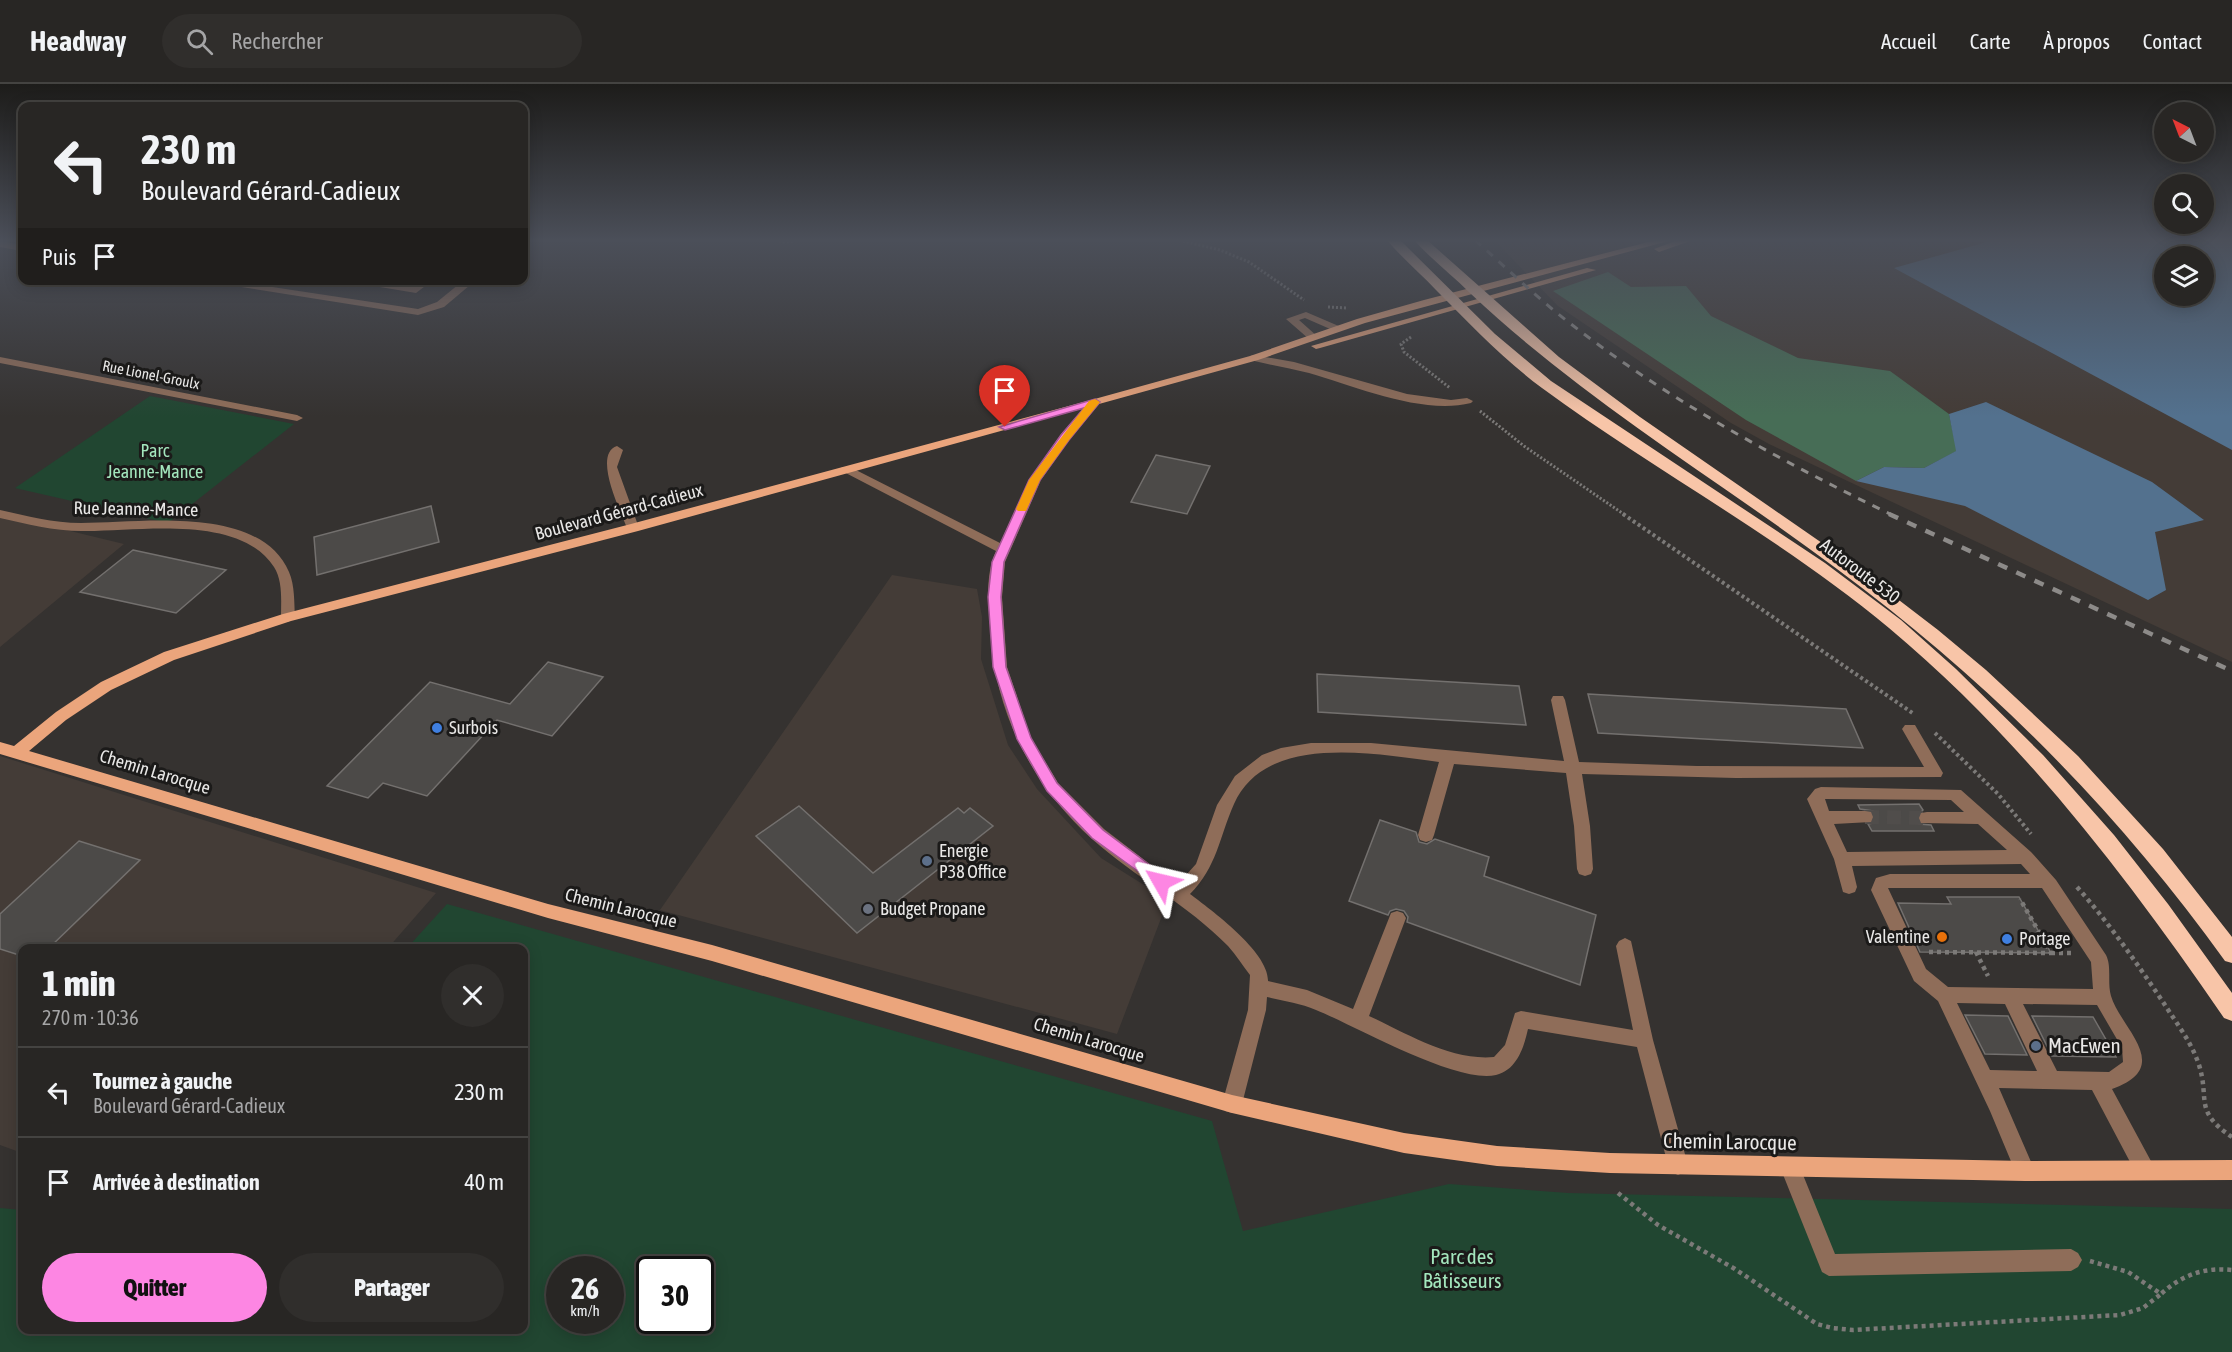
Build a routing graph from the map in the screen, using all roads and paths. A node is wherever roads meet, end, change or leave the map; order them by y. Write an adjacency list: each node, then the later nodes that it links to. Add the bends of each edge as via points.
1 (331, 299): 12 (street)
2 (420, 299): 12 (street)
3 (449, 299): 12 (street)
4 (1303, 299): 8 (path)
5 (1457, 299): 9 (main road, Boulevard Gérard-Cadieux)
6 (1483, 299): 9 (main road, Boulevard Gérard-Cadieux)
7 (1486, 299): 52 (highway, Autoroute 530, via 1567,370 1852,572 1973,669 2116,810 2172,874)
8 (1306, 301)
9 (1454, 301): 13 (main road, Boulevard Gérard-Cadieux); 16 (main road, Boulevard Gérard-Cadieux, via 1304,349); 57 (highway, Autoroute 530, via 1546,384 1826,572 1950,673 2029,753 2107,842 2162,910)
10 (1321, 306): 11 (path)
11 (1352, 307)
12 (425, 311)
13 (1337, 329): 15 (main road, Boulevard Gérard-Cadieux); 15 (street, via 1306,315 1291,319)
14 (1420, 334): 18 (path, via 1405,339 1401,344 1404,352)
15 (1313, 337): 16 (main road, Boulevard Gérard-Cadieux)
16 (1254, 358): 18 (street, via 1426,401); 19 (main road, Boulevard Gérard-Cadieux)
17 (0, 360): 20 (street, Rue Lionel-Groulx)
18 (1467, 401): 28 (path, via 1524,446 1902,704)
19 (1095, 402): 22 (main road, Boulevard Gérard-Cadieux); 25 (street, via 1035,480)
20 (297, 418)
21 (617, 450): 24 (street, via 611,467)
22 (846, 470): 24 (main road, Boulevard Gérard-Cadieux); 25 (street)
23 (0, 514): 26 (street, Rue Jeanne-Mance, via 55,526 195,526 245,536 267,550 279,564 286,581)
24 (633, 528): 26 (main road, Boulevard Gérard-Cadieux)
25 (1004, 550): 46 (street, via 998,562 995,597 1000,667 1024,739 1052,787 1098,834)
26 (288, 616): 30 (main road, Boulevard Gérard-Cadieux, via 169,656 106,686)
27 (1558, 700): 32 (street)
28 (1915, 724): 32 (street, via 1935,773 1618,770)
29 (1933, 731): 38 (path, via 1998,794)
30 (8, 750): 63 (main road, Chemin Larocque, via 548,911 712,953)
31 (1447, 758): 32 (street); 37 (street); 46 (street, via 1310,748 1292,749 1269,758 1237,782 1221,811 1203,865)
32 (1573, 766): 41 (street, via 1584,830)
33 (1864, 817): 34 (street)
34 (1823, 818): 36 (street, via 1815,799 1828,793 1955,794); 40 (street)
35 (1927, 818): 36 (street)
36 (1982, 818): 39 (street)
37 (1426, 835)
38 (2034, 838)
39 (2025, 857): 40 (street); 42 (street)
40 (1842, 859): 44 (street)
41 (1585, 869)
42 (2046, 881): 54 (street, via 1882,883 1881,895 1920,975); 56 (street, via 2100,960)
43 (2073, 882): 64 (path, via 2121,939 2186,1038 2199,1062 2204,1108 2217,1129)
44 (1849, 887)
45 (2016, 892): 50 (path)
46 (1178, 895): 53 (street, via 1234,941 1258,973)
47 (1397, 918): 58 (street)
48 (1624, 946): 59 (street)
49 (1920, 952): 50 (path)
50 (2051, 953): 51 (path)
51 (2077, 953)
52 (2232, 954)
53 (1258, 987): 58 (street, via 1307,999); 63 (street, via 1257,1010)
54 (1944, 995): 55 (street); 60 (street)
55 (2010, 996): 56 (street); 61 (street)
56 (2102, 997): 62 (street, via 2133,1053 2128,1072 2121,1078)
57 (2232, 1011)
58 (1358, 1020): 59 (street, via 1484,1069 1502,1063 1509,1054 1521,1019)
59 (1644, 1041): 65 (street)
60 (1984, 1080): 61 (street); 69 (street)
61 (2051, 1080): 62 (street)
62 (2098, 1081): 67 (street)
63 (1232, 1104): 65 (main road, Chemin Larocque, via 1337,1129 1462,1151 1549,1160)
64 (2232, 1137)
65 (1678, 1165): 66 (main road, Chemin Larocque)
66 (1790, 1167): 69 (main road, Chemin Larocque); 71 (street, via 1829,1264)
67 (2145, 1170): 68 (main road, Chemin Larocque); 69 (main road, Chemin Larocque)
68 (2232, 1170)
69 (2025, 1171)
70 (1618, 1193): 73 (path, via 1658,1225 1735,1269 1817,1324 1843,1331 2120,1315 2150,1306)
71 (2071, 1260): 73 (path, via 2120,1267)
72 (2232, 1270): 73 (path, via 2200,1270 2176,1281)
73 (2161, 1294)

